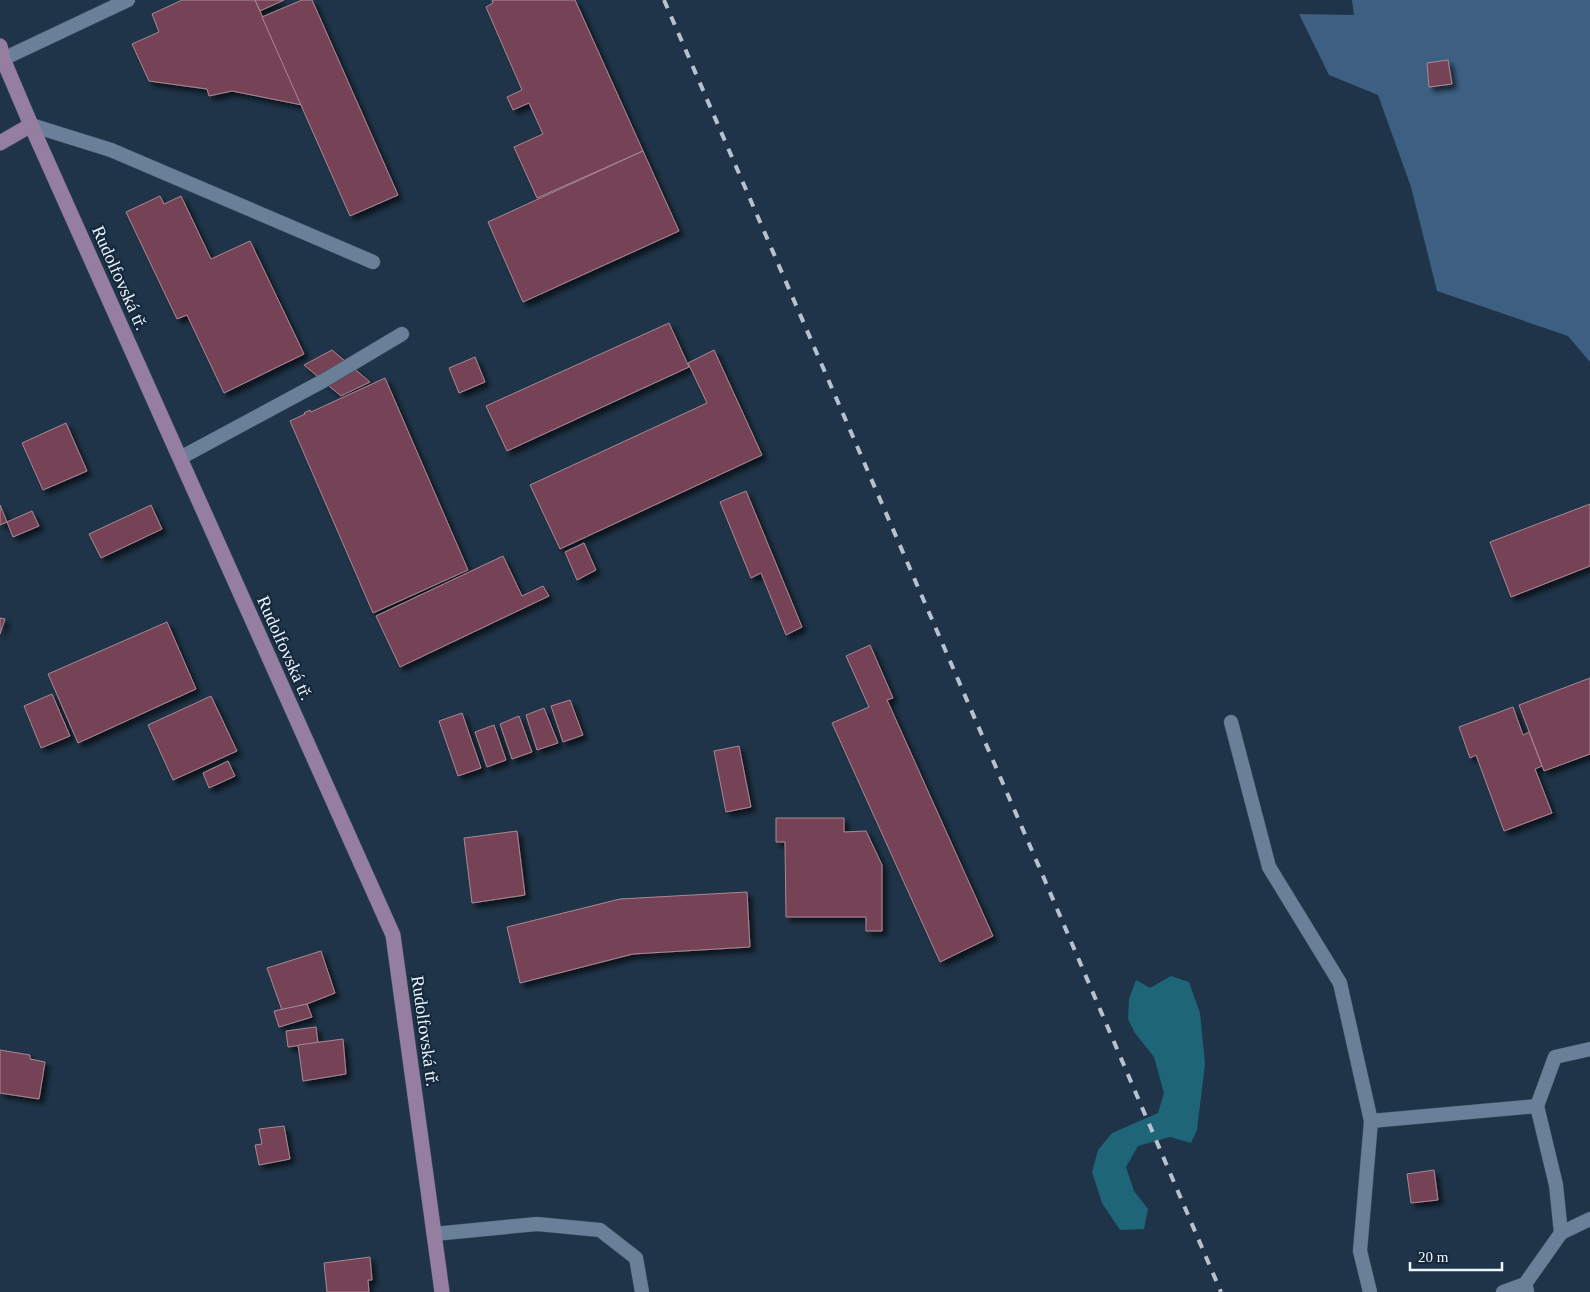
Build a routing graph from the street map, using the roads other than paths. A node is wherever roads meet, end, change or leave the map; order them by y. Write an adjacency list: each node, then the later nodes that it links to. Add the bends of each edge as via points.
1 (128, 0): 2 (lane)
2 (2, 53): 3 (main road, Rudolfovská tř.)
3 (30, 125): 4 (main road); 5 (lane, via 111,150); 7 (main road, Rudolfovská tř.)
4 (0, 143)
5 (373, 262)
6 (402, 334): 7 (lane)
7 (180, 458): 14 (main road, Rudolfovská tř., via 393,935)
8 (1231, 722): 11 (lane, via 1269,867 1340,983)
9 (1590, 1049): 10 (lane, via 1556,1057)
10 (1537, 1106): 11 (lane); 13 (lane, via 1556,1185)
11 (1371, 1121): 18 (lane, via 1360,1251)
12 (1590, 1219): 13 (lane)
13 (1561, 1233): 15 (lane)
14 (434, 1234): 16 (main road, Rudolfovská tř.); 17 (lane, via 536,1224 600,1230 636,1258)
15 (1526, 1288): 19 (lane)
16 (442, 1292)
17 (642, 1292)
18 (1370, 1292)
19 (1503, 1292)

